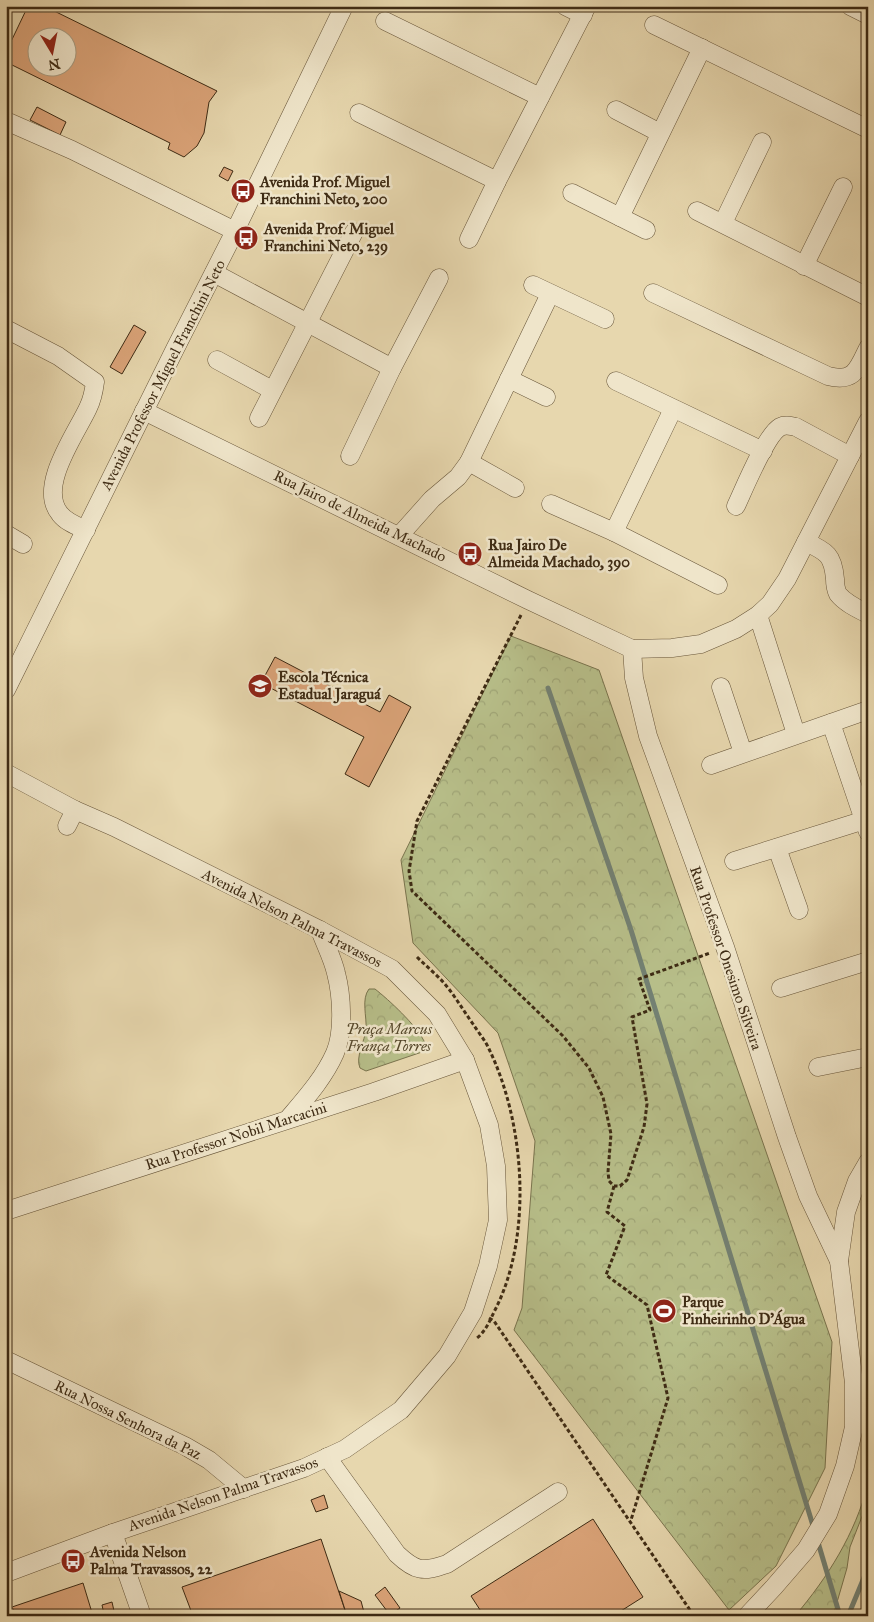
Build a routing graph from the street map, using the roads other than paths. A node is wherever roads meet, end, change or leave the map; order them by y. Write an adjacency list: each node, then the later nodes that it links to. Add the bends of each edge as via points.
1 (344, 6): 23 (street, Avenida Professor Miguel Franchini Neto)
2 (565, 6): 4 (street)
3 (850, 6): 5 (street)
4 (585, 11): 9 (street)
5 (868, 15)
6 (385, 21): 9 (street)
7 (654, 25): 8 (street)
8 (702, 48): 13 (street); 14 (street)
9 (540, 97): 16 (street)
10 (616, 110): 14 (street)
11 (360, 114): 16 (street)
12 (6, 121): 23 (street)
13 (868, 129)
14 (660, 133): 20 (street)
15 (762, 142): 21 (street)
16 (497, 180): 25 (street)
17 (844, 187): 26 (street)
18 (572, 193): 20 (street)
19 (697, 211): 21 (street)
20 (620, 216): 22 (street)
21 (723, 223): 26 (street)
22 (646, 230)
23 (235, 231): 27 (street, Avenida Professor Miguel Franchini Neto)
24 (354, 232): 34 (street)
25 (469, 239)
26 (804, 266): 32 (street)
27 (214, 273): 34 (street); 44 (street, Avenida Professor Miguel Franchini Neto)
28 (439, 278): 38 (street)
29 (533, 285): 31 (street)
30 (653, 293): 36 (street, via 839,379 854,373)
31 (550, 294): 33 (street); 39 (street)
32 (868, 297)
33 (605, 319)
34 (308, 322): 38 (street); 41 (street)
35 (6, 329): 54 (street, via 58,356 95,382 90,405 59,465 53,486 53,501 59,514)
36 (868, 348)
37 (217, 360): 41 (street)
38 (392, 368): 48 (street)
39 (509, 378): 42 (street); 50 (street)
40 (616, 381): 43 (street)
41 (272, 390): 45 (street)
42 (546, 397)
43 (673, 409): 47 (street); 55 (street)
44 (144, 411): 54 (street, Avenida Professor Miguel Franchini Neto); 57 (street, Rua Jairo de Almeida Machado)
45 (259, 418)
46 (866, 432): 49 (street, Rua Jairo de Almeida Machado)
47 (763, 451): 49 (street, via 772,435 786,425 796,427); 53 (street)
48 (350, 456)
49 (850, 456): 58 (street, Rua Jairo de Almeida Machado)
50 (469, 462): 51 (street); 57 (street)
51 (516, 488)
52 (551, 504): 55 (street)
53 (736, 506)
54 (86, 530): 65 (street, Avenida Professor Miguel Franchini Neto)
55 (614, 532): 60 (street)
56 (6, 534): 59 (street)
57 (399, 536): 63 (street, Rua Jairo de Almeida Machado)
58 (806, 542): 61 (street, via 829,556 837,593); 62 (street, Rua Jairo de Almeida Machado, via 787,579)
59 (24, 544)
60 (718, 585)
61 (868, 614)
62 (758, 615): 63 (street, Rua Jairo de Almeida Machado, via 700,644); 68 (street)
63 (632, 649): 87 (street, Rua Professor Onesimo Silveira, via 634,678 648,736 725,947 808,1196)
64 (721, 688): 69 (street)
65 (6, 690)
66 (868, 710): 67 (street)
67 (831, 723): 68 (street); 73 (street)
68 (796, 734): 69 (street)
69 (743, 753): 70 (street)
70 (712, 765)
71 (6, 773): 72 (street, Avenida Nelson Palma Travassos)
72 (75, 810): 74 (street); 78 (street, Avenida Nelson Palma Travassos)
73 (866, 824): 75 (street)
74 (67, 826)
75 (777, 848): 76 (street); 77 (street)
76 (734, 861)
77 (799, 910)
78 (320, 930): 82 (street, Avenida Nelson Palma Travassos, via 392,969 437,1014); 84 (street, via 336,972 341,1024 336,1052 314,1088)
79 (868, 961): 80 (street)
80 (781, 988)
81 (868, 1057): 83 (street)
82 (465, 1060): 84 (street, Rua Professor Nobil Marcacini); 89 (street, Avenida Nelson Palma Travassos, via 489,1125 498,1194 498,1220 473,1312 446,1356 401,1410)
83 (818, 1067)
84 (288, 1120): 86 (street, Rua Professor Nobil Marcacini)
85 (868, 1162): 87 (street, via 856,1181 846,1212)
86 (6, 1211)
87 (839, 1261): 95 (street, via 854,1383 854,1426 846,1466 828,1514 806,1550)
88 (6, 1360): 90 (street, Rua Nossa Senhora da Paz, via 185,1446 209,1460)
89 (327, 1457): 90 (street, Avenida Nelson Palma Travassos); 91 (street, via 397,1554 411,1567 430,1570 447,1564)
90 (244, 1489): 92 (street, Avenida Nelson Palma Travassos)
91 (558, 1492)
92 (114, 1532): 93 (street, Avenida Nelson Palma Travassos); 94 (street)
93 (6, 1572)
94 (142, 1616)
95 (747, 1616)

